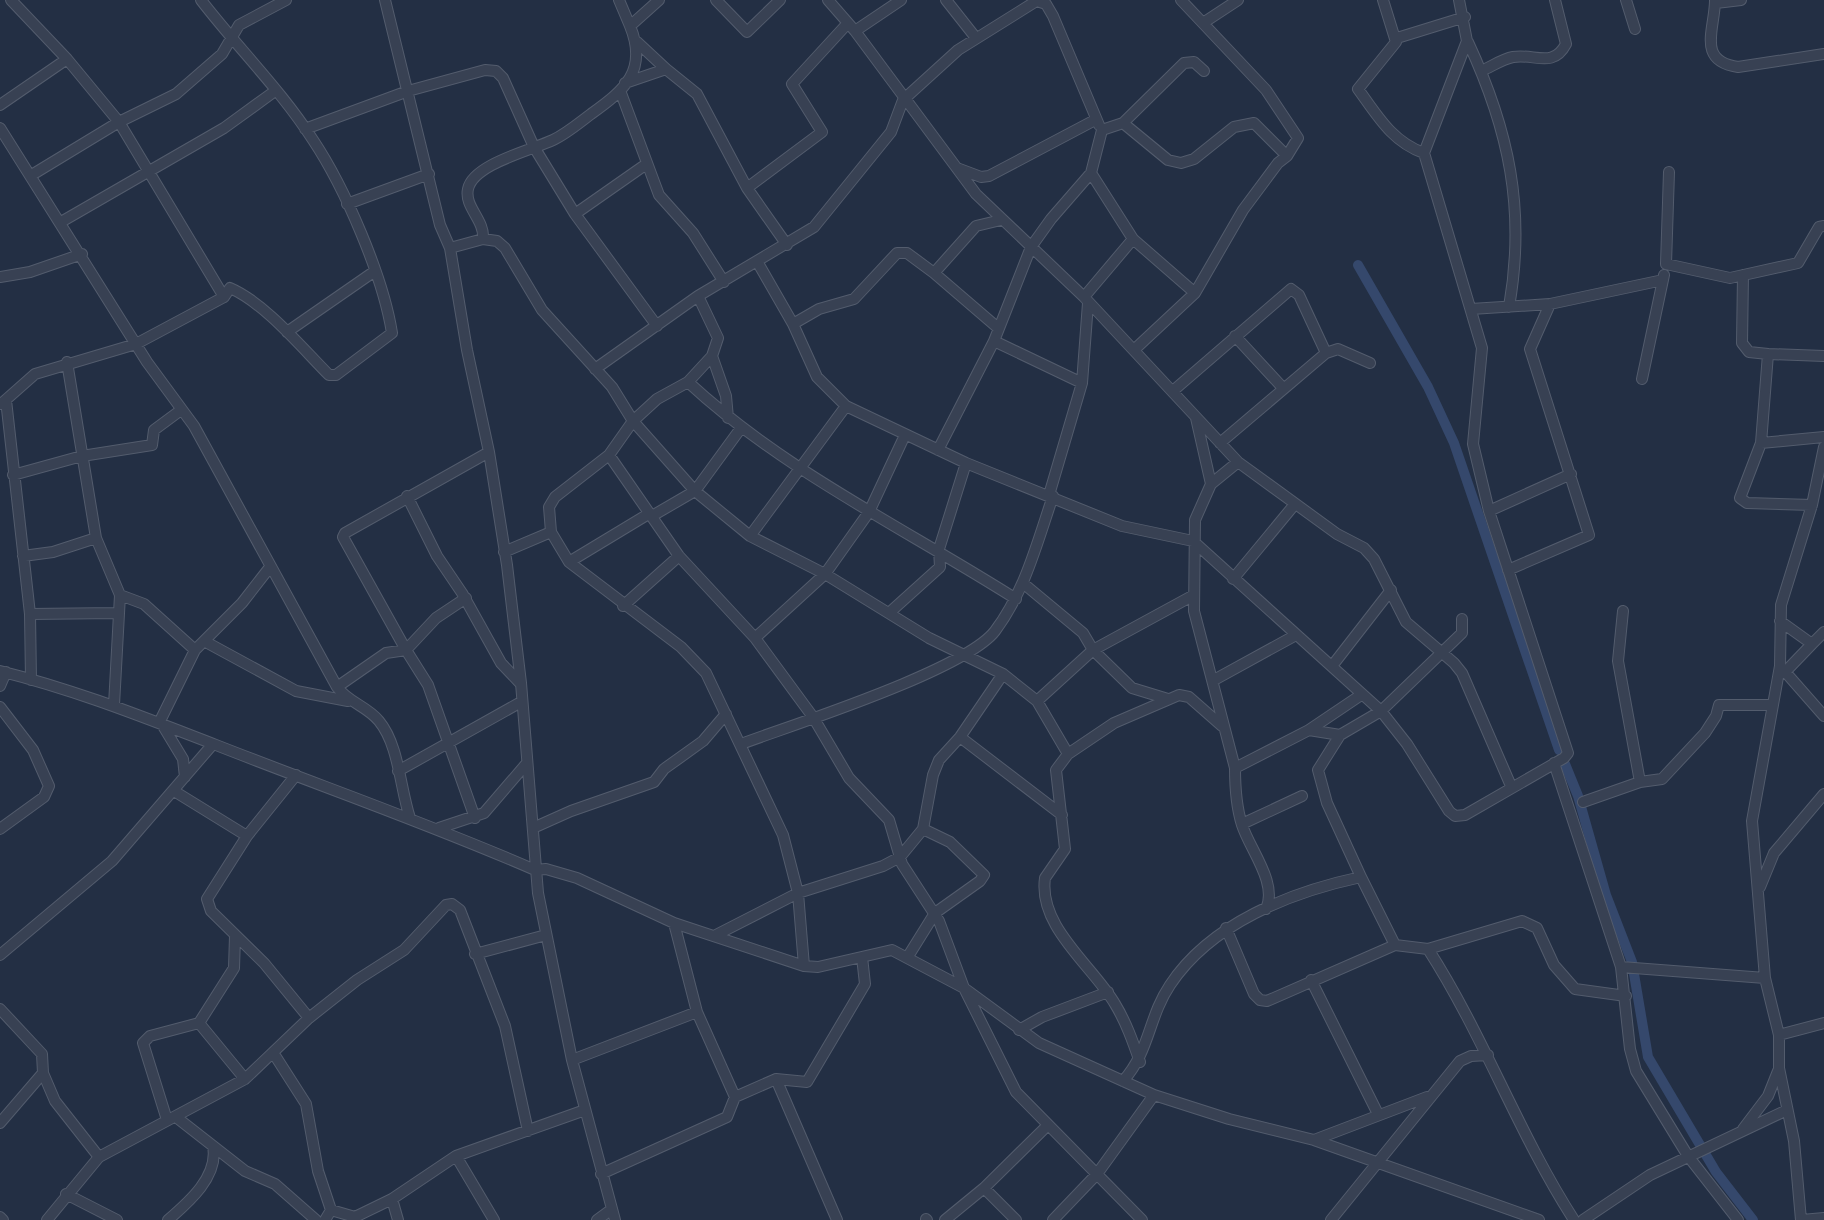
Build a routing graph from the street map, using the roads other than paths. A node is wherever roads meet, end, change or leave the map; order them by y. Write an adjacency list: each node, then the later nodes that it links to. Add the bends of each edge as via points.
1 (11, 0): 32 (street)
2 (201, 0): 26 (street)
3 (286, 0): 26 (street, via 246,20)
4 (384, 0): 37 (street)
5 (619, 0): 23 (street)
6 (659, 0): 23 (street)
7 (716, 0): 8 (street, via 747,32)
8 (780, 0)
9 (828, 0): 24 (street)
10 (902, 0): 24 (street)
11 (946, 0): 27 (street)
12 (1181, 0): 22 (street)
13 (1238, 0): 22 (street)
14 (1383, 0): 28 (street)
15 (1459, 0): 21 (street)
16 (1555, 0): 35 (street, via 1566,39 1560,54 1514,56)
17 (1626, 0): 25 (street)
18 (1740, 0): 20 (street)
19 (1036, 1): 27 (street); 44 (street, via 1053,16)
20 (1715, 2): 31 (street, via 1710,47 1726,65)
21 (1465, 17): 28 (street); 29 (street)
22 (1203, 24): 50 (street, via 1266,90 1298,136)
23 (630, 26): 30 (street)
24 (852, 27): 39 (street); 58 (street, via 792,84 822,132)
25 (1635, 30)
26 (230, 38): 38 (street); 42 (street, via 222,54 181,90)
27 (976, 38): 39 (street)
28 (1397, 38): 49 (street, via 1358,89 1387,129)
29 (1467, 41): 35 (street); 49 (street)
30 (636, 42): 33 (street); 36 (street, via 634,72)
31 (1824, 54)
32 (67, 59): 40 (street); 42 (street)
33 (666, 70): 36 (street); 58 (street, via 697,94)
34 (1204, 71): 43 (street, via 1184,63)
35 (1481, 71): 83 (street, via 1501,124 1516,207)
36 (623, 88): 48 (street, via 559,137); 51 (street)
37 (408, 91): 46 (street); 48 (street, via 496,71); 56 (street)
38 (275, 92): 46 (street); 53 (street)
39 (903, 100): 41 (street); 47 (street)
40 (0, 104)
41 (917, 120): 47 (street); 52 (street)
42 (119, 122): 53 (street); 57 (street)
43 (1123, 123): 44 (street); 50 (street, via 1175,162 1188,162 1228,130 1254,123)
44 (1098, 125): 52 (street, via 989,176); 54 (street)
45 (0, 128): 57 (street)
46 (306, 130): 59 (street)
47 (891, 132): 66 (street, via 824,218)
48 (534, 147): 60 (street); 65 (street, via 503,159 468,188)
49 (1424, 153): 84 (street)
50 (1287, 156): 78 (street, via 1243,210)
51 (645, 164): 60 (street); 77 (street, via 659,195)
52 (953, 167): 61 (street)
53 (151, 171): 62 (street); 80 (street)
54 (1091, 172): 64 (street); 67 (street)
55 (1669, 172): 71 (street)
56 (428, 174): 59 (street); 68 (street)
57 (30, 176): 62 (street)
58 (746, 188): 66 (street)
59 (347, 204): 72 (street)
60 (575, 214): 86 (street)
61 (1001, 220): 67 (street); 73 (street, via 976,226)
62 (61, 222): 69 (street)
63 (1824, 226): 74 (street, via 1798,263)
64 (1133, 239): 78 (street); 81 (street)
65 (483, 240): 68 (street); 99 (street, via 505,248 542,310)
66 (787, 245): 70 (street)
67 (1032, 247): 81 (street); 87 (street)
68 (450, 248): 118 (street)
69 (82, 254): 75 (street); 91 (street)
70 (758, 263): 77 (street); 85 (street)
71 (1666, 264): 74 (street); 76 (street)
72 (374, 271): 88 (street); 88 (street, via 392,333 336,375)
73 (934, 273): 85 (street, via 897,253 854,299); 87 (street)
74 (1743, 275): 94 (street, via 1742,343 1749,352)
75 (0, 277)
76 (1663, 280): 82 (street); 100 (street)
77 (724, 282): 79 (street)
78 (1195, 292): 92 (street)
79 (698, 296): 86 (street); 95 (street, via 718,338)
80 (224, 298): 88 (street, via 236,290); 91 (street)
81 (1086, 300): 92 (street); 102 (street)
82 (1550, 304): 83 (street); 124 (street, via 1530,349)
83 (1509, 307): 84 (street)
84 (1471, 309): 132 (street, via 1482,348 1473,444)
85 (793, 324): 106 (street, via 817,377)
86 (657, 326): 99 (street)
87 (998, 328): 90 (street)
88 (287, 332)
89 (1235, 336): 93 (street, via 1295,290); 103 (street); 104 (street)
90 (994, 342): 102 (street); 117 (street)
91 (136, 344): 97 (street); 107 (street)
92 (1135, 350): 104 (street)
93 (1326, 353): 98 (street, via 1338,349); 103 (street)
94 (1768, 354): 96 (street); 115 (street)
95 (712, 356): 101 (street); 109 (street)
96 (1824, 356)
97 (66, 362): 105 (street, via 35,374); 120 (street)
98 (1370, 363)
99 (595, 369): 110 (street)
100 (1642, 379)
101 (688, 382): 109 (street); 110 (street)
102 (1082, 383): 129 (street)
103 (1283, 388): 114 (street)
104 (1174, 390): 108 (street)
105 (3, 402): 125 (street)
106 (846, 406): 112 (street); 123 (street)
107 (181, 410): 120 (street, via 154,430 152,446); 144 (street)
108 (1196, 417): 114 (street); 126 (street)
109 (728, 419): 111 (street)
110 (633, 421): 119 (street); 127 (street)
111 (741, 428): 123 (street); 127 (street)
112 (905, 435): 117 (street); 133 (street)
113 (1824, 437): 115 (street)
114 (1220, 443): 121 (street)
115 (1762, 443): 131 (street, via 1740,498)
116 (1824, 446): 131 (street)
117 (938, 450): 122 (street)
118 (489, 452): 128 (street); 140 (street)
119 (609, 455): 134 (street); 135 (street, via 556,497 549,507)
120 (82, 456): 125 (street); 137 (street)
121 (1238, 462): 126 (street); 130 (street)
122 (966, 463): 129 (street); 139 (street)
123 (801, 466): 133 (street); 136 (street)
124 (1571, 474): 132 (street); 145 (street, via 1589,536)
125 (14, 475): 141 (street)
126 (1211, 484): 138 (street)
127 (696, 490): 134 (street); 136 (street)
128 (407, 496): 152 (street); 166 (street, via 343,537)
129 (1051, 496): 138 (street, via 1131,529); 148 (street)
130 (1295, 504): 147 (street); 149 (street, via 1364,548)
131 (1812, 506): 160 (street)
132 (1489, 511): 145 (street)
133 (869, 512): 139 (street); 146 (street)
134 (651, 514): 142 (street); 143 (street)
135 (551, 532): 140 (street); 143 (street)
136 (750, 536): 146 (street)
137 (96, 538): 141 (street); 150 (street)
138 (1193, 541): 147 (street); 151 (street)
139 (938, 550): 153 (street); 158 (street, via 940,567)
140 (504, 552): 176 (street)
141 (23, 556): 157 (street)
142 (679, 556): 154 (street); 163 (street)
143 (569, 562): 154 (street)
144 (270, 566): 165 (street); 178 (street)
145 (1508, 570): 203 (street, via 1567,750)
146 (825, 574): 158 (street); 163 (street)
147 (1233, 580): 162 (street)
148 (1024, 584): 153 (street); 167 (street, via 1083,633)
149 (1391, 590): 168 (street, via 1406,622); 170 (street)
150 (120, 595): 156 (street); 165 (street, via 144,604)
151 (1194, 596): 167 (street); 175 (street)
152 (466, 598): 166 (street); 176 (street, via 501,663)
153 (1016, 599): 169 (street, via 993,634)
154 (623, 606): 190 (street, via 694,660)
155 (1623, 611): 208 (street, via 1618,661)
156 (116, 613): 157 (street); 186 (street)
157 (30, 614): 174 (street)
158 (889, 614): 169 (street)
159 (1462, 619): 168 (street, via 1463,631)
160 (1780, 621): 164 (street); 171 (street)
161 (1824, 632): 164 (street)
162 (1296, 635): 170 (street); 175 (street)
163 (755, 638): 192 (street)
164 (1812, 644): 171 (street)
165 (200, 646): 183 (street, via 296,691); 193 (street)
166 (406, 650): 178 (street, via 386,652); 200 (street, via 428,685)
167 (1093, 650): 182 (street, via 1136,690); 184 (street)
168 (1441, 651): 189 (street); 209 (street, via 1462,674)
169 (964, 656): 173 (street); 192 (street)
170 (1332, 666): 181 (street)
171 (1783, 668): 179 (street); 180 (street)
172 (3, 671): 174 (street); 177 (street)
173 (1003, 674): 184 (street); 197 (street)
174 (31, 680): 186 (street)
175 (1214, 680): 194 (street)
176 (521, 684): 185 (street)
177 (0, 686)
178 (337, 687): 183 (street)
179 (1799, 688): 180 (street); 191 (street)
180 (1774, 692): 187 (street)
181 (1361, 695): 189 (street); 195 (street)
182 (1168, 699): 194 (street, via 1184,694); 201 (street)
183 (348, 701): 205 (street, via 385,727)
184 (1036, 701): 201 (street)
185 (522, 702): 200 (street); 202 (street)
186 (114, 705): 193 (street)
187 (1772, 705): 208 (street, via 1719,705 1687,754 1662,778); 226 (street, via 1752,821)
188 (0, 707): 220 (street, via 49,786)
189 (1381, 711): 196 (street); 209 (street, via 1455,816)
190 (726, 714): 199 (street); 219 (street, via 654,782)
191 (1824, 716)
192 (813, 717): 199 (street); 223 (street, via 849,778 889,820)
193 (160, 721): 198 (street); 207 (street)
194 (1223, 727): 204 (street)
195 (1308, 730): 196 (street); 204 (street)
196 (1340, 735): 225 (street, via 1318,770)
197 (960, 737): 214 (street); 221 (street, via 939,760)
198 (213, 744): 206 (street); 207 (street)
199 (741, 744): 227 (street, via 777,820)
200 (447, 745): 205 (street); 216 (street)
201 (1068, 754): 214 (street, via 1056,770)
202 (527, 763): 216 (street); 219 (street)
203 (1554, 763): 209 (street); 242 (street)
204 (1236, 768): 217 (street)
205 (398, 771): 215 (street)
206 (296, 774): 215 (street); 222 (street)
207 (185, 778): 210 (street)
208 (1640, 782): 213 (street)
209 (1511, 786)
210 (174, 791): 222 (street); 238 (street, via 112,860)
211 (1824, 794): 226 (street, via 1774,853)
212 (1302, 796): 217 (street)
213 (1583, 802)
214 (1063, 816): 246 (street, via 1065,848 1045,878 1047,900 1059,929)
215 (410, 818): 218 (street)
216 (475, 818): 218 (street)
217 (1242, 824): 228 (street, via 1268,886)
218 (438, 828): 224 (street)
219 (533, 828): 224 (street)
220 (0, 829)
221 (922, 829): 223 (street); 229 (street, via 950,842 984,875)
222 (247, 836): 232 (street, via 207,899)
223 (900, 857): 227 (street); 229 (street)
224 (538, 870): 230 (street, via 577,878); 233 (street)
225 (1361, 877): 228 (street); 235 (street)
226 (1758, 891): 243 (street)
227 (798, 893): 234 (street); 241 (street)
228 (1266, 909): 231 (street)
229 (935, 914): 240 (street); 245 (street)
230 (674, 923): 234 (street); 249 (street)
231 (1226, 928): 244 (street, via 1260,1000); 258 (street, via 1170,984)
232 (235, 935): 250 (street); 251 (street, via 234,968)
233 (546, 935): 237 (street); 257 (street)
234 (714, 936): 241 (street)
235 (1395, 945): 236 (street); 244 (street)
236 (1428, 949): 247 (street, via 1528,922 1575,989); 256 (street)
237 (475, 954): 250 (street, via 460,910 446,905 404,950); 273 (street, via 505,1026)
238 (0, 955)
239 (862, 957): 240 (street, via 892,950); 241 (street); 262 (street, via 865,984 807,1082)
240 (907, 958): 245 (street)
241 (804, 966)
242 (1621, 967): 243 (street); 247 (street)
243 (1766, 978): 254 (street)
244 (1311, 980): 269 (street)
245 (964, 988): 253 (street); 272 (street, via 1010,1082)
246 (1108, 992): 253 (street); 258 (street)
247 (1626, 996): 278 (street, via 1636,1071)
248 (0, 1009): 260 (street, via 42,1054)
249 (697, 1012): 257 (street); 265 (street)
250 (310, 1018): 255 (street)
251 (199, 1023): 261 (street); 270 (street, via 143,1043)
252 (1824, 1023): 254 (street)
253 (1020, 1030): 263 (street)
254 (1779, 1035): 259 (street)
255 (274, 1054): 261 (street); 286 (street, via 306,1104)
256 (1488, 1056): 266 (street, via 1460,1061); 303 (street, via 1534,1156)
257 (572, 1060): 267 (street)
258 (1140, 1062): 263 (street)
259 (1779, 1068): 268 (street); 274 (street, via 1768,1096)
260 (43, 1074): 271 (street); 279 (street)
261 (245, 1078): 270 (street)
262 (776, 1079): 265 (street); 296 (street)
263 (1123, 1081): 264 (street)
264 (1154, 1094): 275 (street); 282 (street)
265 (735, 1097): 281 (street, via 727,1116)
266 (1428, 1097): 269 (street); 280 (street)
267 (585, 1110): 273 (street); 281 (street)
268 (1787, 1110): 274 (street); 306 (street)
269 (1378, 1114): 275 (street)
270 (171, 1118): 276 (street); 279 (street)
271 (0, 1123)
272 (1047, 1126): 282 (street); 283 (street)
273 (528, 1131): 277 (street)
274 (1739, 1133): 278 (street)
275 (1314, 1140): 280 (street)
276 (213, 1146): 291 (street, via 215,1158 195,1197); 292 (street)
277 (456, 1156): 285 (street); 294 (street)
278 (1688, 1156): 304 (street); 305 (street)
279 (99, 1157): 284 (street)
280 (1376, 1161): 301 (street); 302 (street)
281 (601, 1174): 287 (street)
282 (1096, 1174): 299 (street); 300 (street)
283 (984, 1188): 297 (street); 298 (street)
284 (66, 1194): 289 (street); 290 (street)
285 (392, 1200): 286 (street, via 355,1217); 293 (street)
286 (328, 1215)
287 (614, 1215): 295 (street)
288 (1824, 1218): 306 (street)
289 (46, 1220)
290 (116, 1220)
291 (168, 1220)
292 (316, 1220)
293 (398, 1220)
294 (494, 1220)
295 (597, 1220)
296 (837, 1220)
297 (945, 1220)
298 (1016, 1220)
299 (1054, 1220)
300 (1142, 1220)
301 (1331, 1220)
302 (1539, 1220)
303 (1574, 1220)
304 (1583, 1220)
305 (1738, 1220)
306 (1802, 1220)

